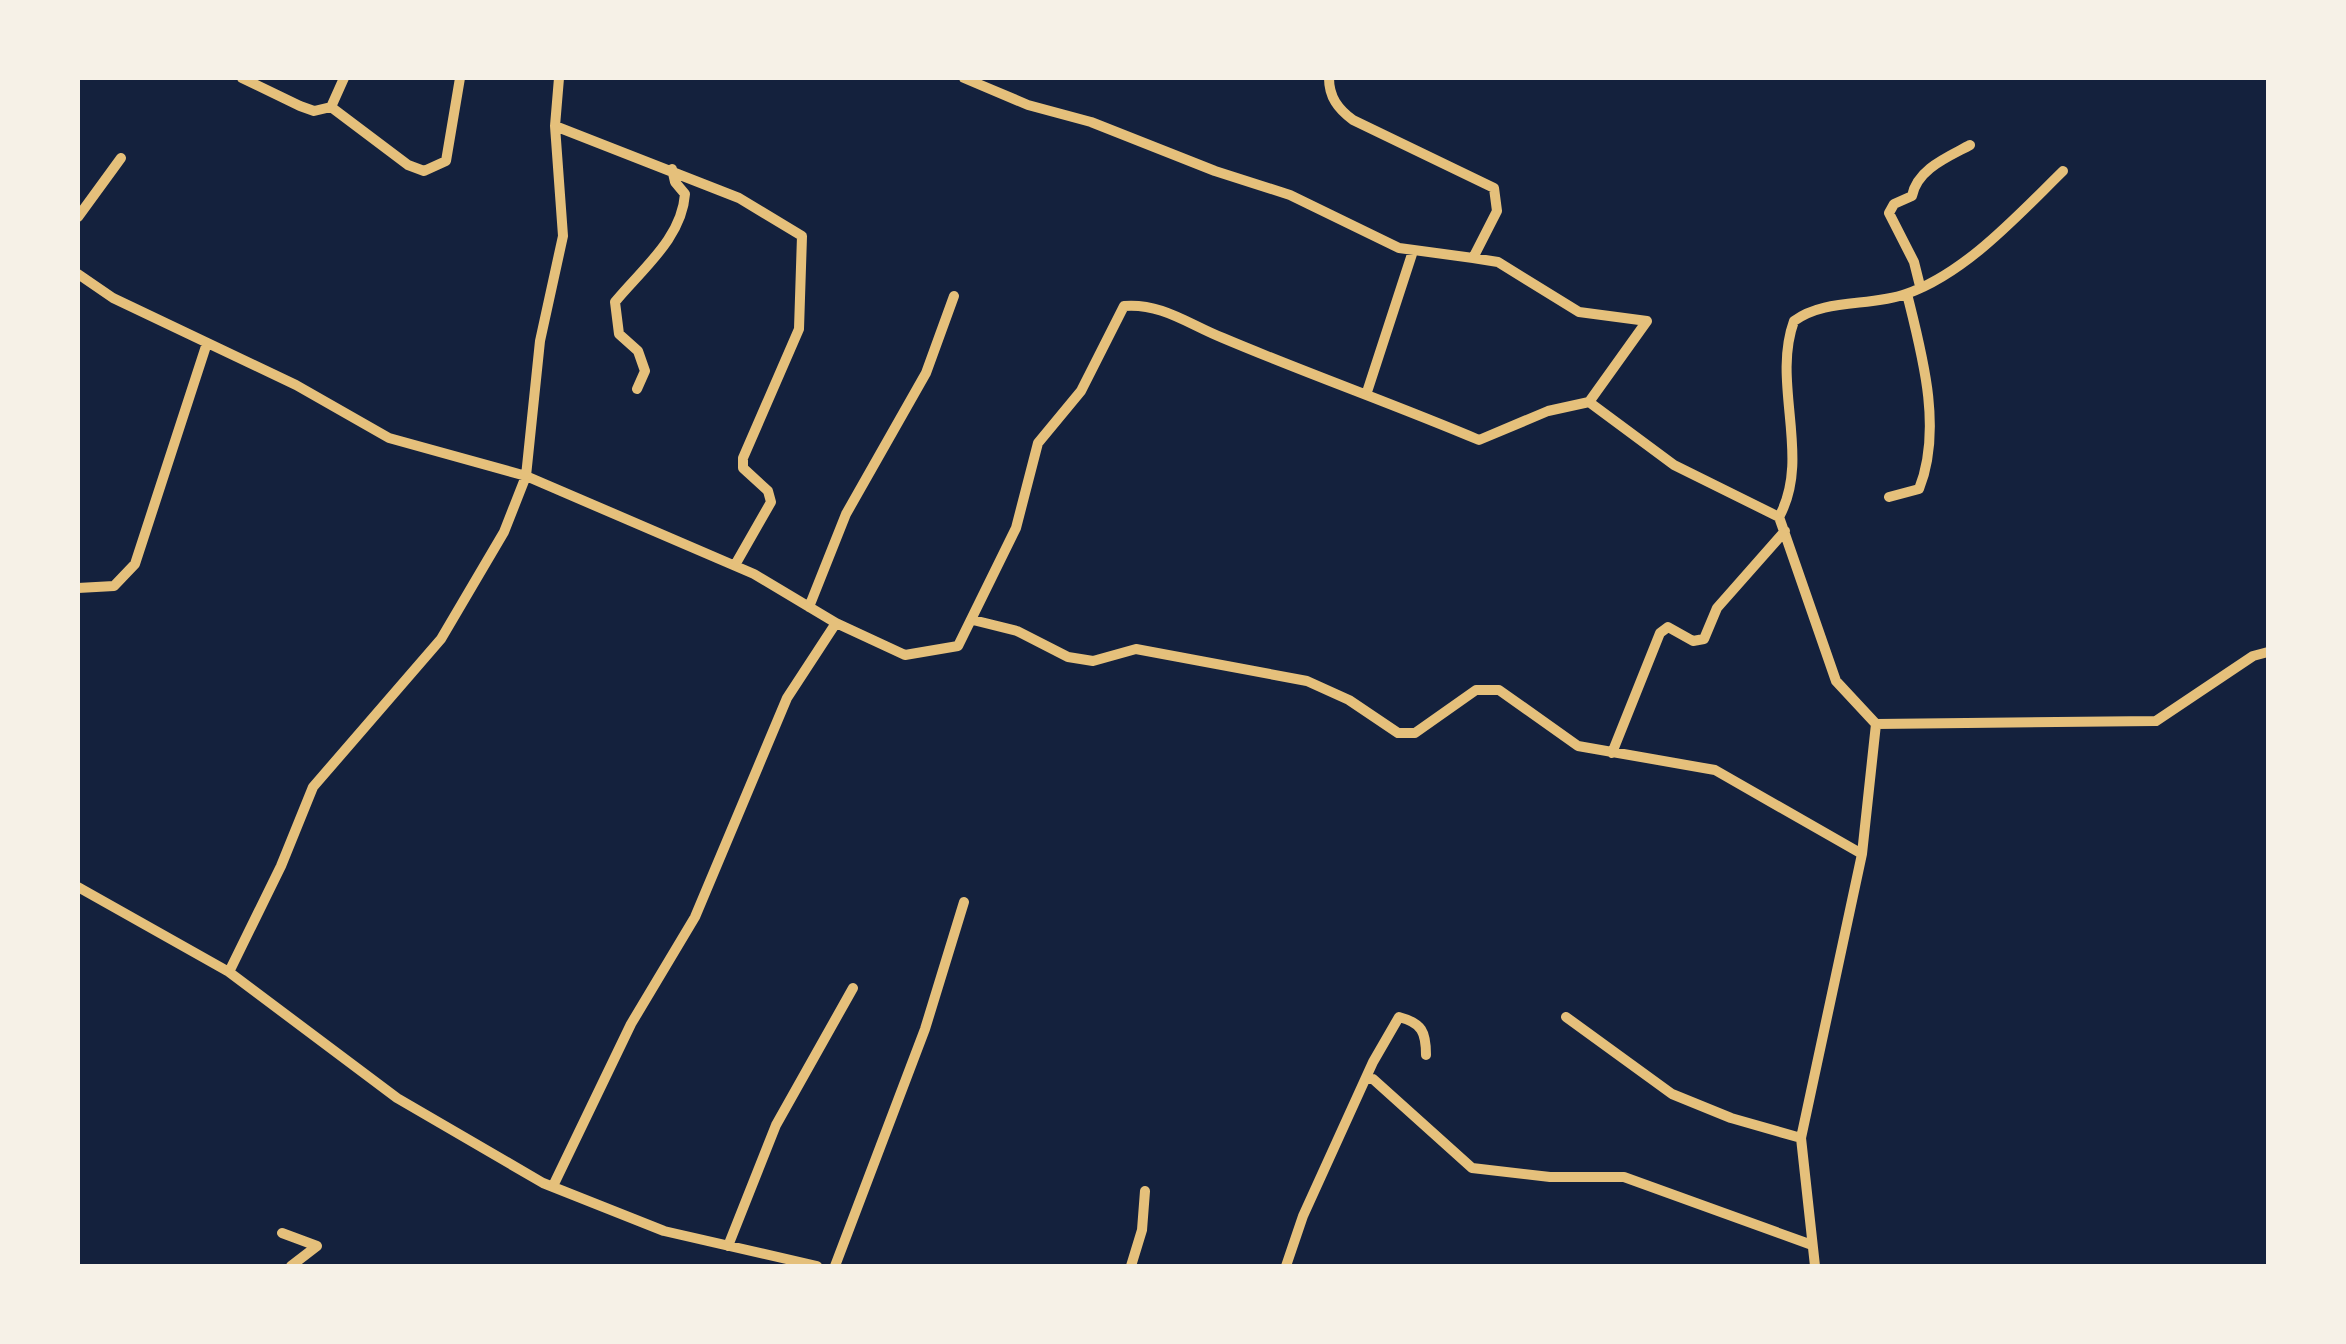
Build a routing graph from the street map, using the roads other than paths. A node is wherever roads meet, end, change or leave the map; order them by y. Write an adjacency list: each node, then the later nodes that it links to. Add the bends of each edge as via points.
1 (242, 78): 7 (street, via 314,111)
2 (344, 78): 7 (street)
3 (460, 78): 7 (street, via 446,161 424,171)
4 (560, 78): 8 (street)
5 (964, 78): 14 (street, via 1290,195)
6 (1329, 78): 15 (street, via 1339,109 1353,120 1494,188 1497,211)
7 (331, 106)
8 (555, 126): 11 (street); 24 (street, via 563,236 544,322)
9 (1970, 145): 17 (street, via 1929,169 1912,196 1889,214)
10 (120, 158): 13 (street)
11 (672, 169): 21 (street, via 685,194 684,214 615,302 618,334 638,350 645,371); 28 (street, via 740,198 802,236 799,328 742,458 771,502)
12 (2063, 171): 17 (street, via 1984,244)
13 (78, 216)
14 (1413, 251): 15 (street); 22 (street)
15 (1474, 258): 23 (street, via 1498,262 1579,312 1647,321)
16 (78, 274): 20 (street)
17 (1920, 286): 18 (street)
18 (1907, 294): 25 (street, via 1920,342 1928,466 1919,489); 26 (street, via 1814,310 1794,321 1786,363 1789,499)
19 (954, 296): 30 (street, via 926,373 846,514)
20 (207, 343): 24 (street, via 389,438); 29 (street, via 136,564 114,586)
21 (637, 389)
22 (1368, 392): 23 (street, via 1479,440); 31 (street, via 1151,304 1124,306 1080,391 1038,443 1016,528)
23 (1589, 402): 26 (street, via 1674,465)
24 (526, 476): 28 (street); 39 (street, via 504,532 441,639 313,787)
25 (1888, 497)
26 (1779, 517): 27 (street)
27 (1785, 532): 34 (street, via 1836,681); 35 (street, via 1716,608 1704,639 1693,641 1668,627 1660,634)
28 (735, 565): 30 (street)
29 (78, 588)
30 (810, 607): 32 (street)
31 (973, 620): 32 (street, via 958,646 905,656); 35 (street, via 1016,631 1068,657 1094,661 1136,649 1306,680 1398,733 1415,733 1462,698 1490,687 1578,746)
32 (836, 623): 45 (street, via 786,698 695,917 631,1024)
33 (2268, 652): 34 (street, via 2156,721)
34 (1876, 724): 36 (street)
35 (1612, 753): 36 (street, via 1715,770)
36 (1862, 854): 44 (street)
37 (78, 887): 39 (street)
38 (964, 902): 52 (street, via 925,1028)
39 (229, 972): 45 (street, via 396,1098)
40 (853, 988): 48 (street, via 776,1125)
41 (1566, 1017): 44 (street, via 1672,1094)
42 (1426, 1055): 43 (street, via 1426,1035 1415,1021 1399,1016)
43 (1366, 1078): 49 (street, via 1416,1113 1472,1168 1624,1177); 54 (street)
44 (1800, 1138): 49 (street)
45 (553, 1186): 48 (street, via 664,1231)
46 (1145, 1191): 53 (street)
47 (282, 1233): 50 (street, via 317,1246)
48 (728, 1246): 51 (street)
49 (1812, 1246): 55 (street)
50 (291, 1266)
51 (812, 1266)
52 (835, 1266)
53 (1131, 1266)
54 (1286, 1266)
55 (1816, 1266)

